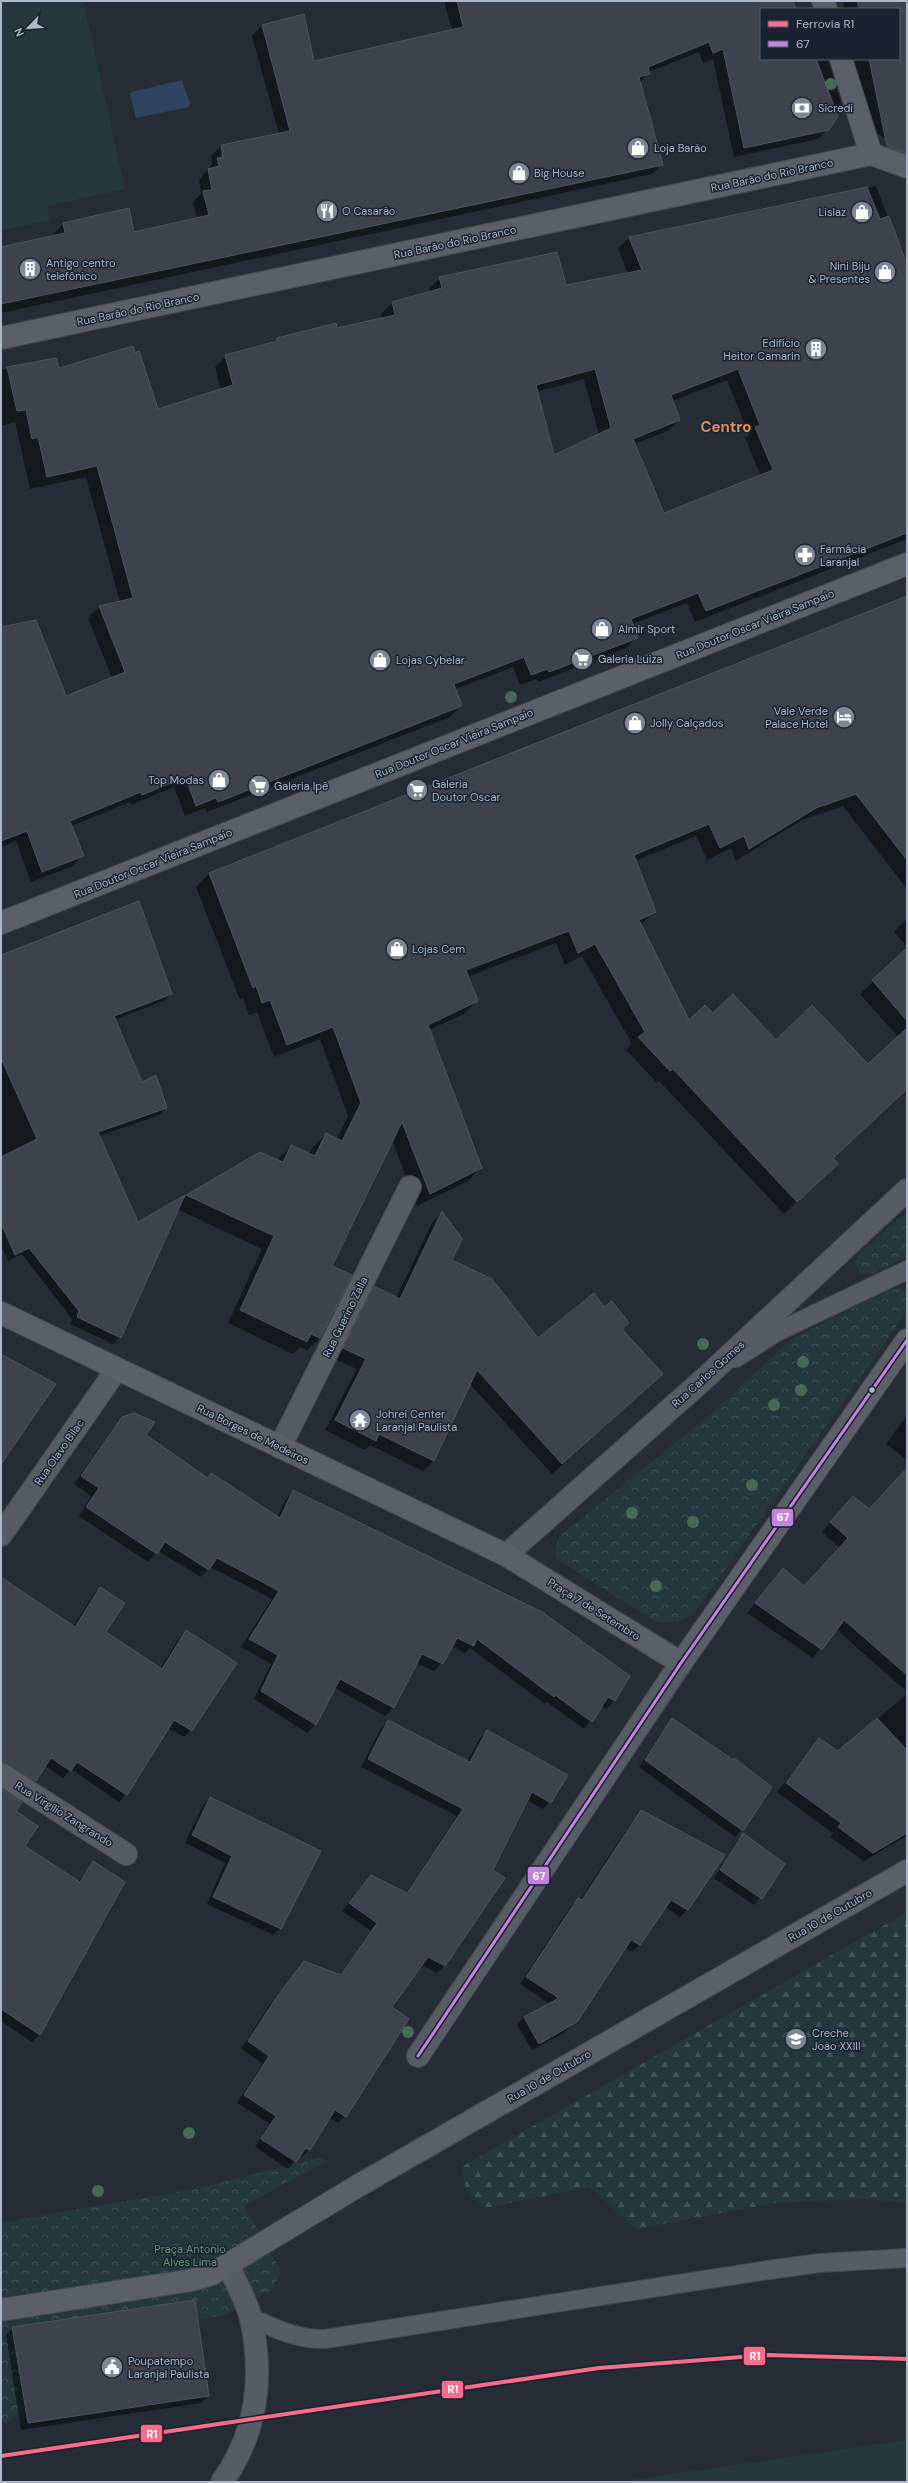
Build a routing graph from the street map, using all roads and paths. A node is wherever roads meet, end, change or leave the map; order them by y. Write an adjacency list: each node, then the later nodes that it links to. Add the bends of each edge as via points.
1 (841, 60): 2 (street)
2 (871, 154): 3 (street); 4 (street, Rua Barão do Rio Branco)
3 (907, 167)
4 (1, 338)
5 (907, 564): 6 (street, Rua Doutor Oscar Vieira Sampaio)
6 (1, 923)
7 (410, 1186): 14 (street, Rua Guerino Zalla)
8 (907, 1190): 13 (street, Rua Carlos Gomes)
9 (907, 1270): 13 (lane, via 775,1333)
10 (1, 1313): 12 (street, Rua Borges de Medeiros)
11 (907, 1340): 17 (street)
12 (117, 1369): 14 (street, Rua Borges de Medeiros); 15 (street, Rua Olavo Bilac)
13 (704, 1380): 16 (street, Rua Carlos Gomes)
14 (280, 1447): 16 (street, Rua Borges de Medeiros)
15 (1, 1536)
16 (506, 1555): 17 (street, Praça 7 de Setembro)
17 (681, 1663): 21 (street)
18 (1, 1774): 19 (street, Rua Virgílio Zangrando)
19 (126, 1854)
20 (907, 1871): 23 (street, Rua 10 de Outubro, via 356,2187)
21 (418, 2056)
22 (907, 2258): 25 (lane, via 820,2263 768,2270 324,2339 308,2340)
23 (228, 2266): 24 (street, Rua 10 de Outubro, via 192,2280); 25 (street)
24 (1, 2310)
25 (251, 2318): 26 (street, via 258,2367 252,2419 246,2442 234,2466)
26 (222, 2482)

